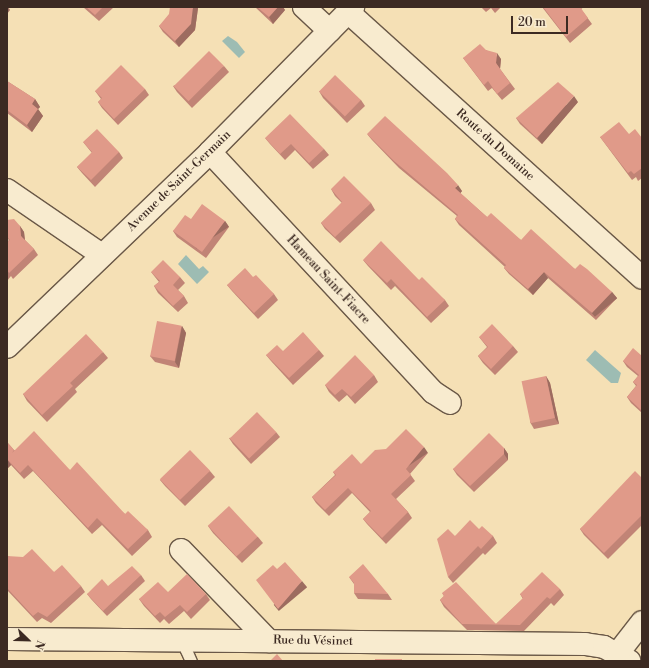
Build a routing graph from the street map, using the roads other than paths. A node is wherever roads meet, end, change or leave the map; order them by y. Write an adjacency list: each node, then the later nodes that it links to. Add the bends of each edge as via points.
1 (304, 7): 3 (street)
2 (351, 10): 3 (street, Avenue de Saint-Germain); 7 (street, Route du Domaine)
3 (330, 31): 4 (street, Avenue de Saint-Germain)
4 (210, 152): 6 (street, Avenue de Saint-Germain); 9 (street, Hameau Saint-Fiacre, via 433,392)
5 (7, 190): 6 (street)
6 (102, 255): 8 (street, Avenue de Saint-Germain)
7 (642, 278)
8 (7, 347)
9 (450, 403)
10 (181, 550): 13 (street)
11 (642, 622): 15 (street)
12 (7, 640): 14 (street, Rue du Vésinet)
13 (270, 641): 14 (street, Rue du Vésinet); 15 (street, Rue du Vésinet, via 585,644 604,647)
14 (189, 651)
15 (621, 658)

